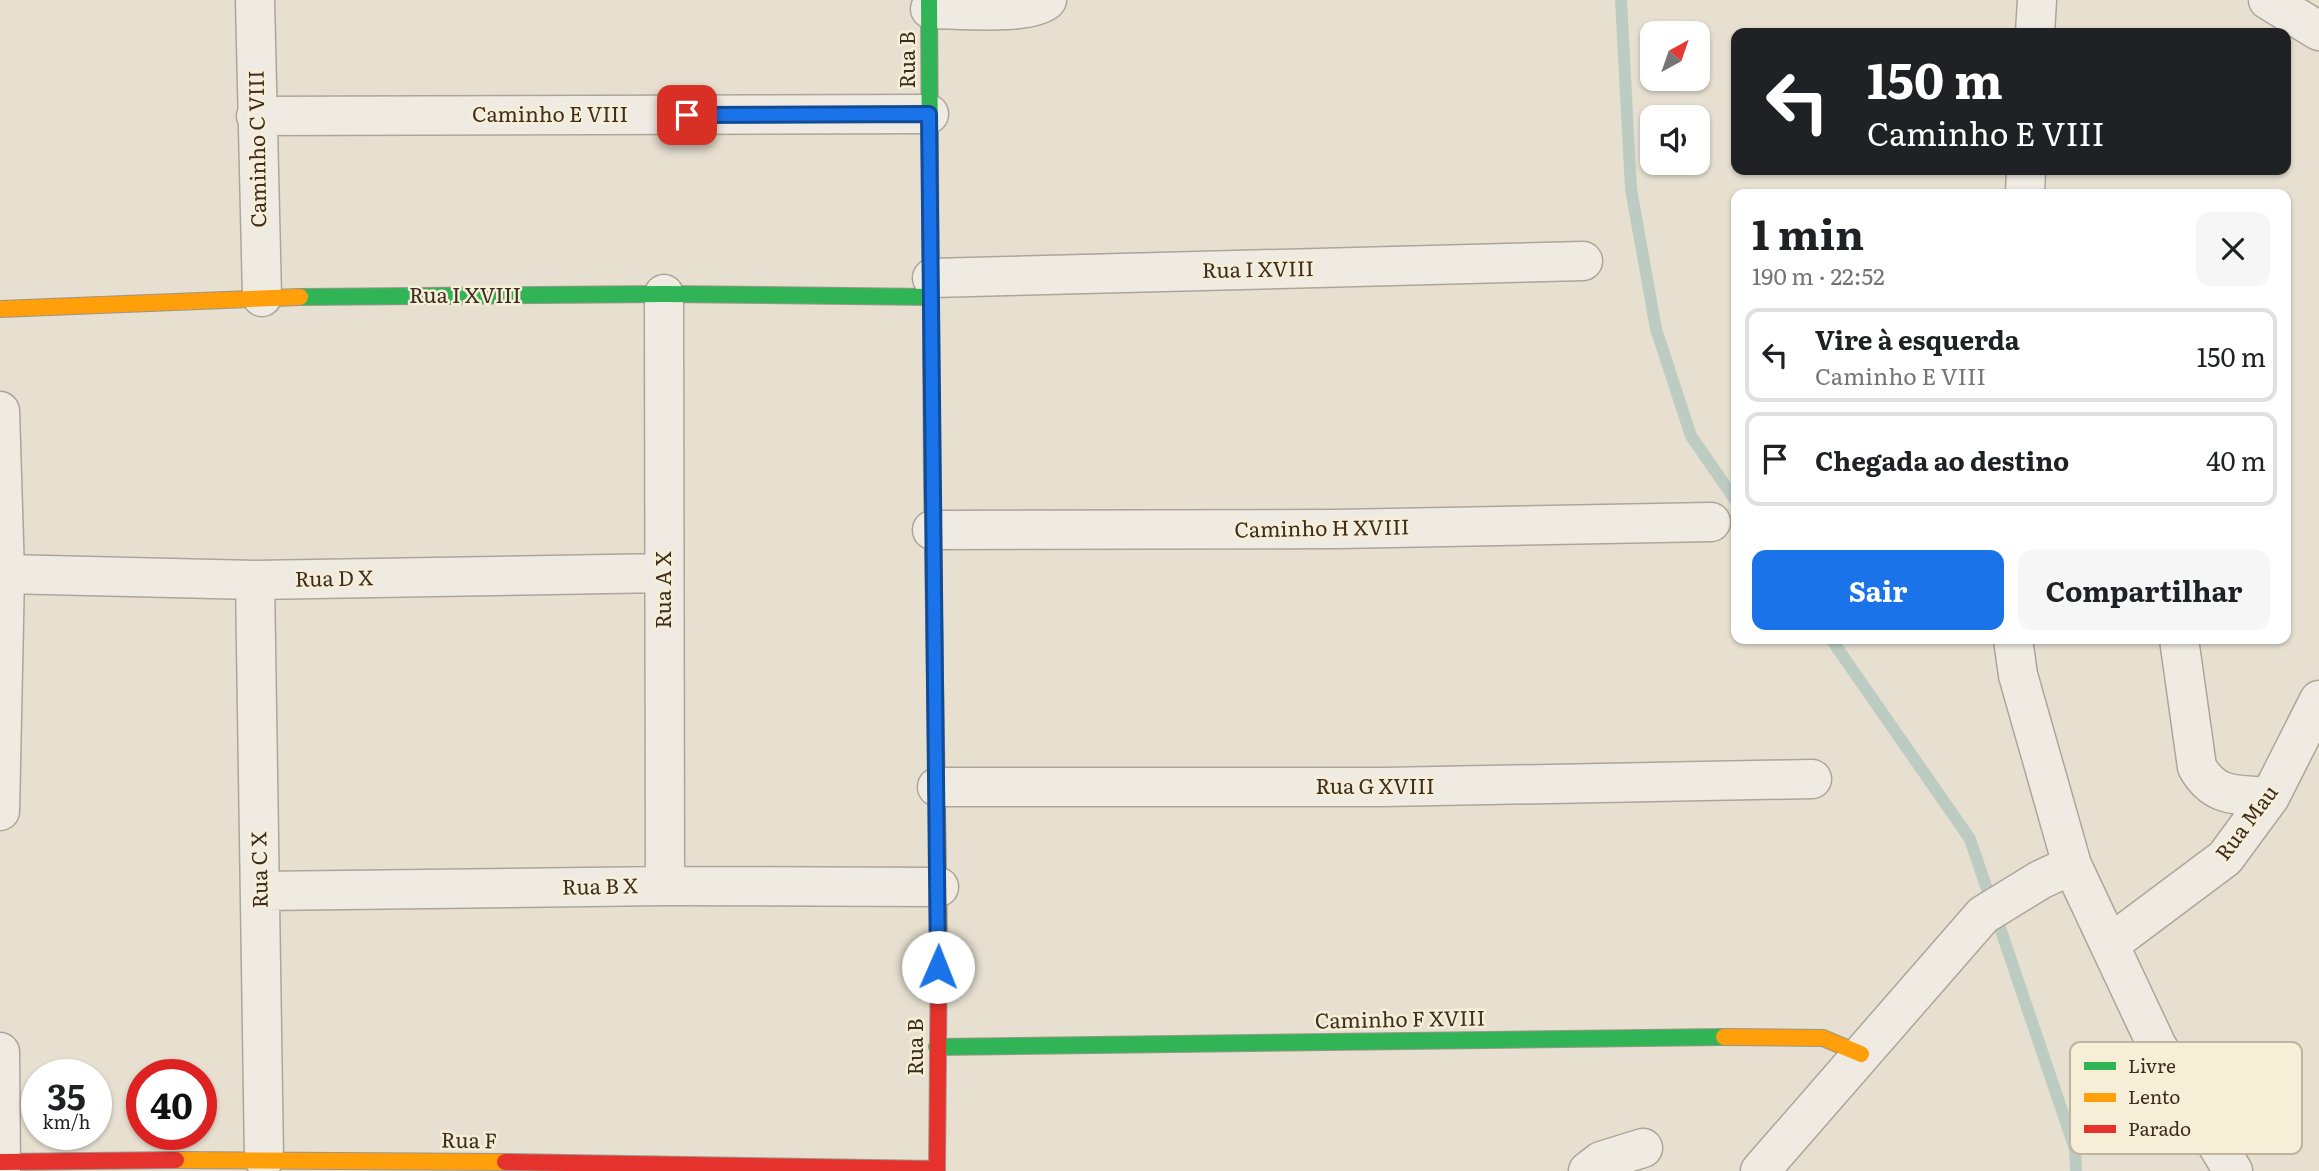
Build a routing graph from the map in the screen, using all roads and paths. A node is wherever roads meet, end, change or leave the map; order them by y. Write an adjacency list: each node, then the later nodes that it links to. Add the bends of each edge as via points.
1 (255, 0): 9 (street, Caminho C VIII)
2 (1047, 0): 5 (street, via 1041,6 1023,9)
3 (2037, 0): 6 (street)
4 (2268, 0): 7 (street)
5 (929, 5): 8 (street, Rua B)
6 (2035, 28)
7 (2319, 31)
8 (929, 114): 9 (street, Caminho E VIII); 11 (street, Rua B)
9 (256, 116): 13 (street, Caminho C VIII)
10 (1583, 261): 11 (street, Rua I XVIII)
11 (932, 288): 12 (street, Rua I XVIII); 17 (street, Rua B)
12 (664, 294): 13 (street, Rua I XVIII); 18 (street, Rua A X)
13 (262, 297): 14 (street, Rua I XVIII)
14 (0, 309)
15 (0, 411): 19 (street)
16 (1711, 522): 17 (street, Caminho H XVIII, via 1336,530)
17 (932, 530): 25 (street, Rua B)
18 (664, 573): 20 (street, Rua D X); 29 (street, Rua A X)
19 (5, 574): 20 (street, Rua D X); 27 (street)
20 (255, 580): 31 (street, Rua C X)
21 (2014, 644): 28 (street)
22 (2180, 644): 26 (street, via 2197,767 2205,782 2223,793)
23 (2319, 700): 26 (street, Rua Mau)
24 (1812, 779): 25 (street, Rua G XVIII, via 1384,787)
25 (937, 787): 30 (street, Rua B)
26 (2270, 797): 32 (street, Rua Mau, via 2225,858)
27 (0, 811)
28 (2056, 872): 32 (street); 36 (street, via 1991,908)
29 (665, 886): 30 (street, Rua B X); 31 (street, Rua B X)
30 (939, 887): 34 (street, Rua B)
31 (261, 891): 39 (street, Rua C X)
32 (2110, 944): 33 (street)
33 (2155, 1042)
34 (937, 1047): 36 (street, Caminho F XVIII, via 1786,1035 1823,1038); 42 (street, Rua B)
35 (0, 1052): 40 (street)
36 (1861, 1054): 44 (street)
37 (1643, 1148): 43 (street, via 1601,1161)
38 (2223, 1154): 45 (street)
39 (264, 1159): 40 (street, Rua F); 41 (street, Rua F)
40 (1, 1165)
41 (655, 1168): 42 (street, Rua F)
42 (937, 1170)
43 (1588, 1171)
44 (1760, 1171)
45 (2233, 1171)

